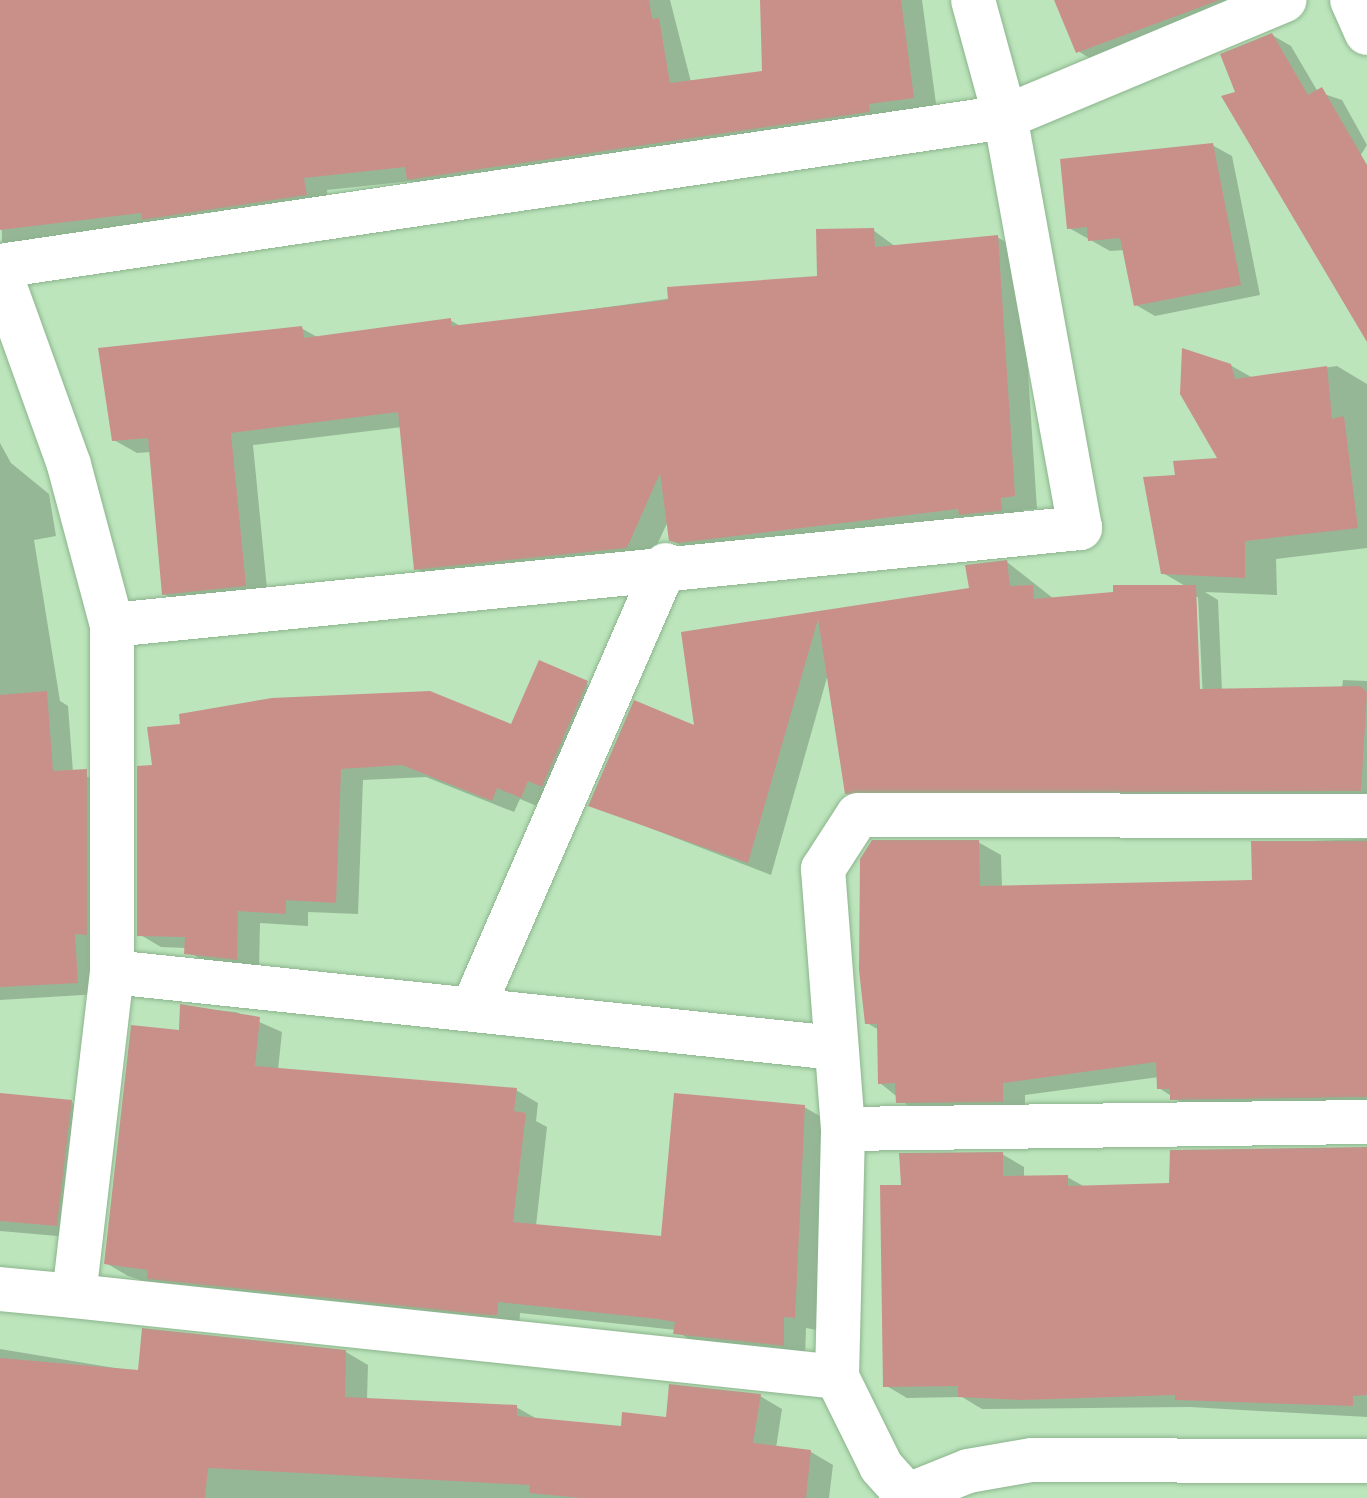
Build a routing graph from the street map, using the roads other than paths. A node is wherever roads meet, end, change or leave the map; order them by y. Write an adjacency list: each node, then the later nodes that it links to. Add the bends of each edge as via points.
1 (973, 0): 5 (street)
2 (1285, 0): 5 (street)
3 (1352, 0): 4 (street)
4 (1367, 33)
5 (1005, 117): 6 (street); 8 (street, via 1080,528)
6 (0, 266)
7 (0, 273): 9 (street, via 69,465)
8 (666, 565): 9 (street); 12 (street)
9 (112, 625): 11 (street)
10 (1367, 816): 13 (street, via 858,815 823,869)
11 (112, 972): 12 (street); 17 (street)
12 (473, 1008): 13 (street)
13 (835, 1048): 15 (street)
14 (1367, 1122): 15 (street)
15 (843, 1129): 18 (street)
16 (0, 1289): 17 (street)
17 (74, 1296): 18 (street)
18 (837, 1377): 21 (street, via 881,1466)
19 (1367, 1461): 20 (street)
20 (1302, 1480): 21 (street, via 1032,1460)
21 (903, 1496)

